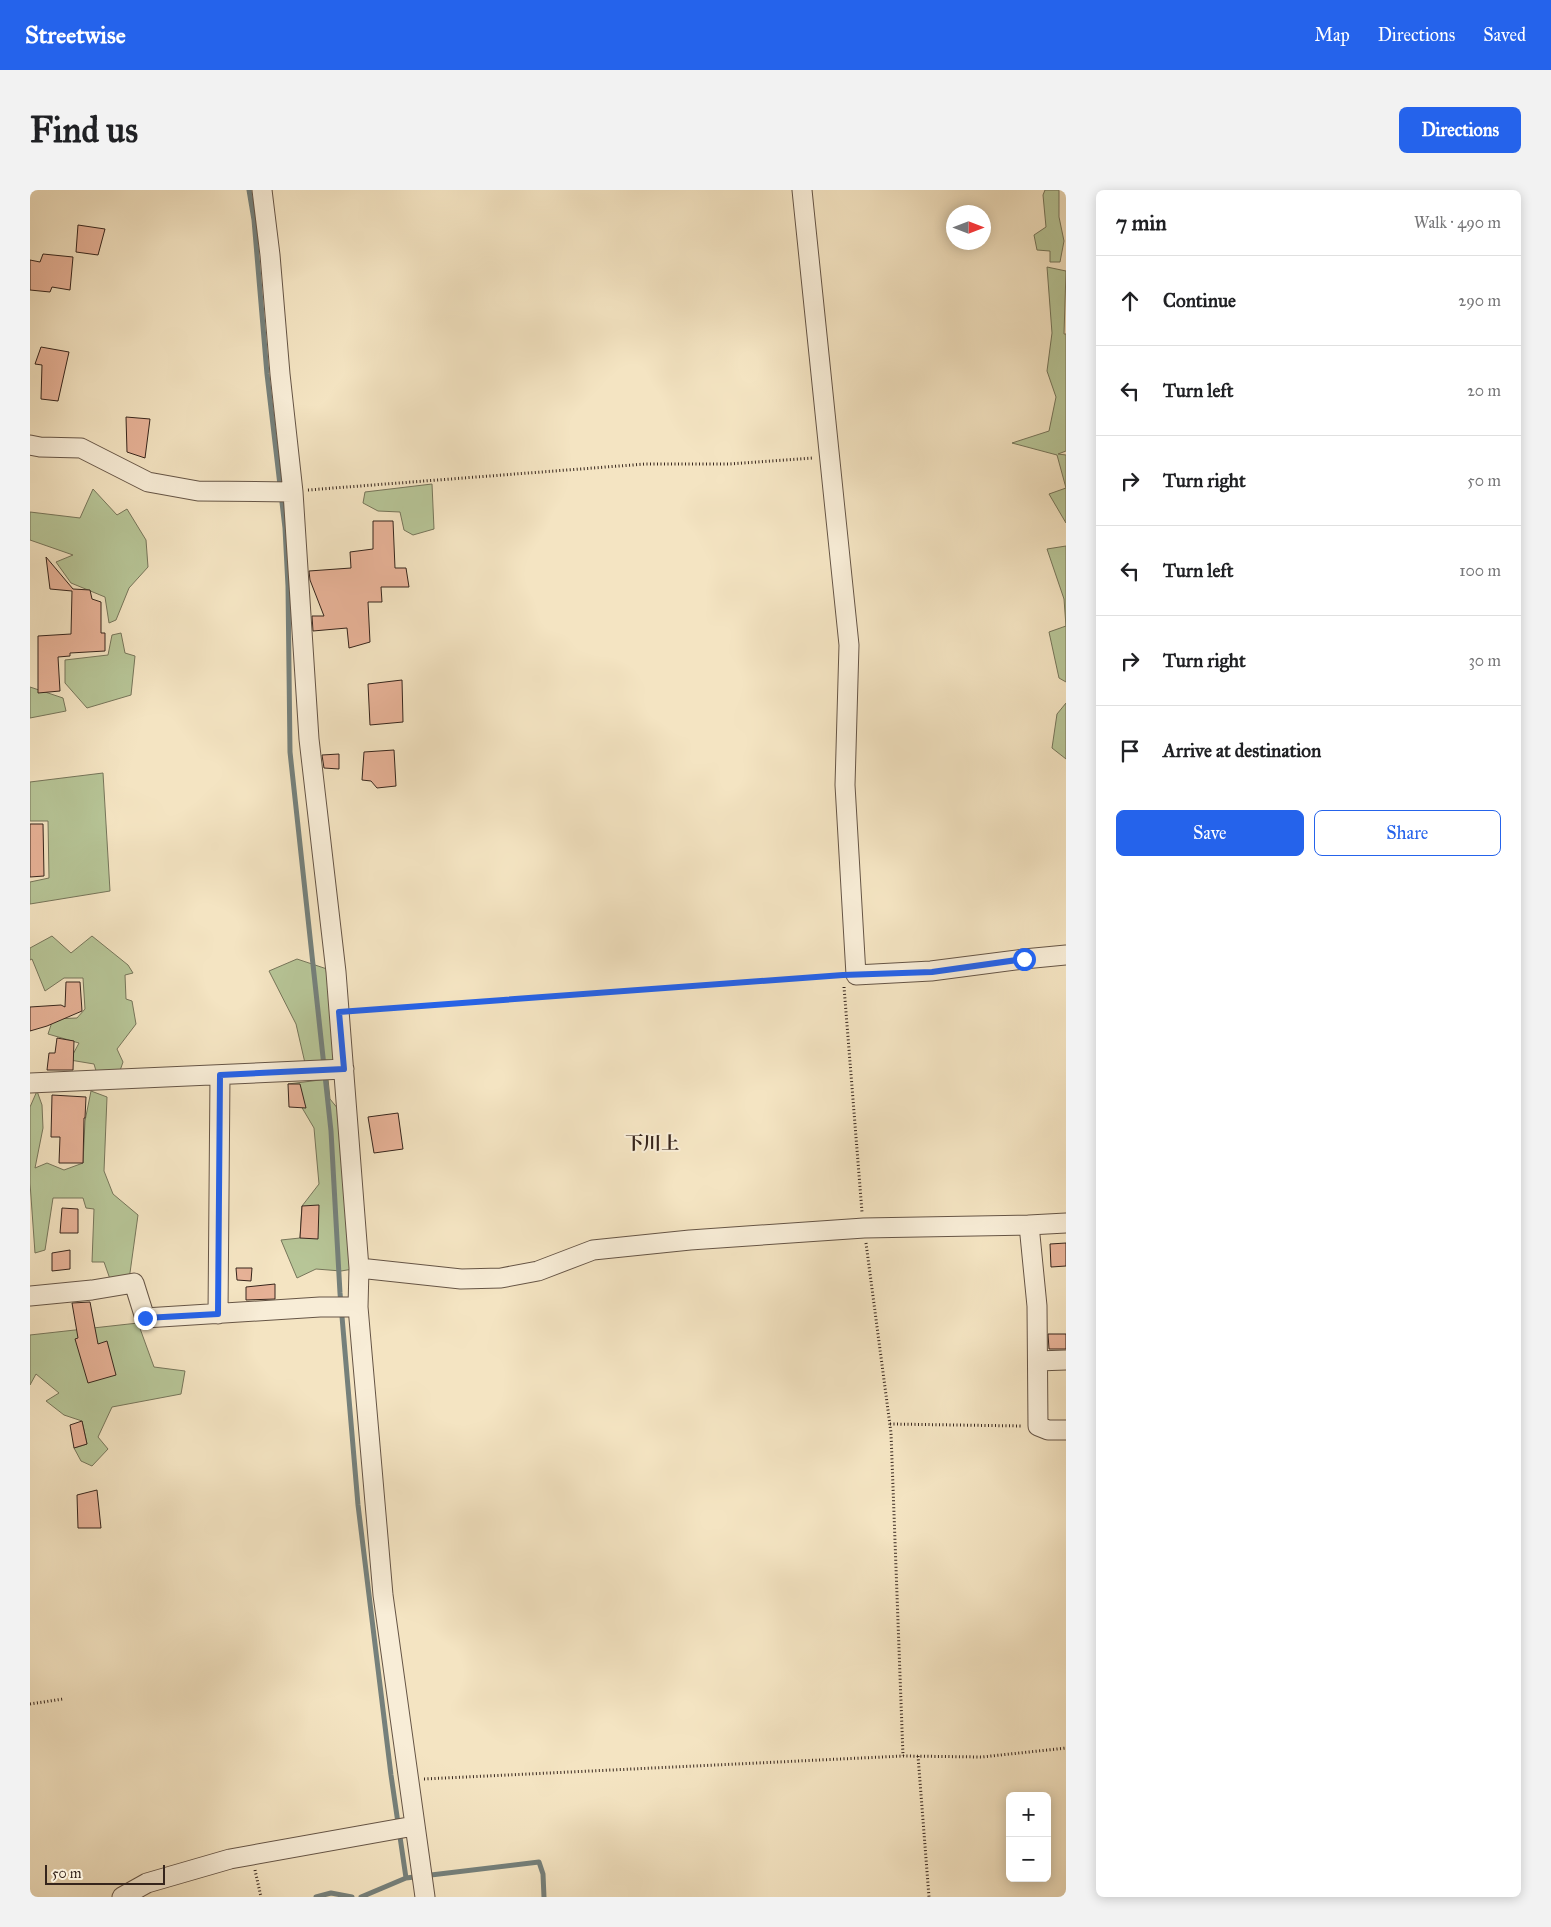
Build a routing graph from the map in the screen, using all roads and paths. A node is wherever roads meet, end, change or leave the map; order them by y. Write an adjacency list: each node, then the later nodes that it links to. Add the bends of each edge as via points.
1 (262, 190): 5 (street)
2 (802, 190): 4 (street)
3 (30, 444): 5 (street, via 81,448 148,482 198,491)
4 (829, 457): 5 (path, via 729,464 644,464); 7 (street, via 849,645 846,785)
5 (293, 492): 8 (street, via 308,740)
6 (1066, 955): 7 (street, via 932,972)
7 (849, 975): 8 (path); 14 (path)
8 (339, 1012): 9 (street)
9 (344, 1069): 10 (street); 15 (street)
10 (220, 1075): 11 (street); 18 (street)
11 (30, 1084)
12 (1066, 1223): 13 (street)
13 (1029, 1226): 14 (street); 20 (street, via 1037,1306)
14 (864, 1228): 15 (street, via 592,1250 538,1271 501,1278 461,1280); 21 (path)
15 (359, 1268): 17 (street)
16 (30, 1296): 18 (street, via 134,1283 145,1318)
17 (358, 1308): 18 (street); 29 (street, via 383,1595)
18 (218, 1314)
19 (1066, 1360): 20 (street)
20 (1038, 1361): 22 (street)
21 (890, 1424): 22 (path); 27 (path)
22 (1038, 1426): 23 (street, via 1048,1430)
23 (1066, 1430)
24 (63, 1699): 25 (path)
25 (30, 1704)
26 (1066, 1748): 28 (path, via 982,1757)
27 (902, 1756): 28 (path); 29 (path)
28 (918, 1756): 35 (path)
29 (408, 1779): 30 (street)
30 (414, 1826): 31 (street); 34 (street)
31 (252, 1855): 32 (street, via 147,1884); 33 (path)
32 (122, 1897)
33 (261, 1897)
34 (424, 1897)
35 (929, 1897)

